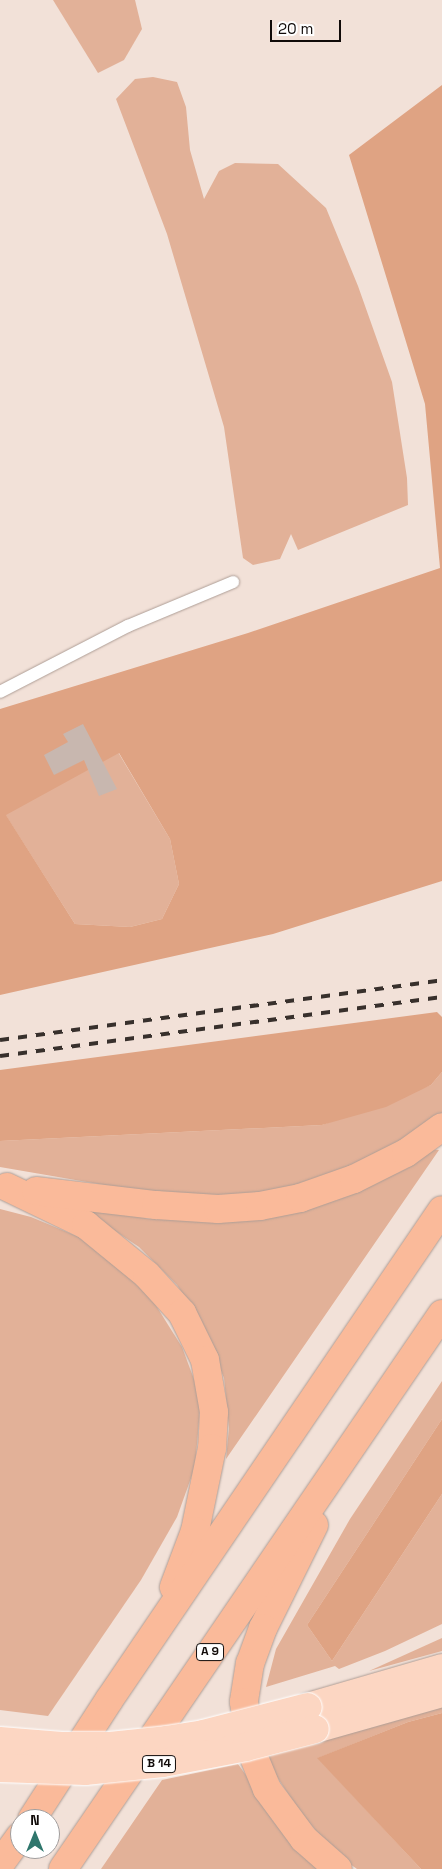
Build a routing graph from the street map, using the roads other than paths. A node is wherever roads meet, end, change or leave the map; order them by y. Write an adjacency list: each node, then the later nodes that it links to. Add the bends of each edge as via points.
1 (233, 582): 2 (lane, via 128,626)
2 (0, 692)
3 (442, 1127): 4 (highway, via 406,1153 354,1179 300,1198 260,1206 218,1209 156,1205)
4 (4, 1186): 8 (highway, via 86,1225 147,1275 182,1313 205,1360 214,1412 212,1448 195,1531)
5 (442, 1210): 8 (highway)
6 (442, 1314): 7 (highway, A 9)
7 (358, 1436): 17 (highway, A 9); 18 (highway, via 263,1628 250,1663 244,1702 251,1750 267,1789 304,1839)
8 (160, 1626): 14 (highway)
9 (442, 1668): 11 (main road, B 14)
10 (442, 1692): 11 (main road, B 14)
11 (312, 1718): 12 (main road, B 14, bridge, via 110,1746); 13 (main road, B 14, bridge, via 246,1747 163,1763 85,1771)
12 (0, 1741)
13 (0, 1768)
14 (39, 1809)
15 (10, 1850): 16 (highway)
16 (0, 1864)
17 (63, 1869)
18 (338, 1869)

